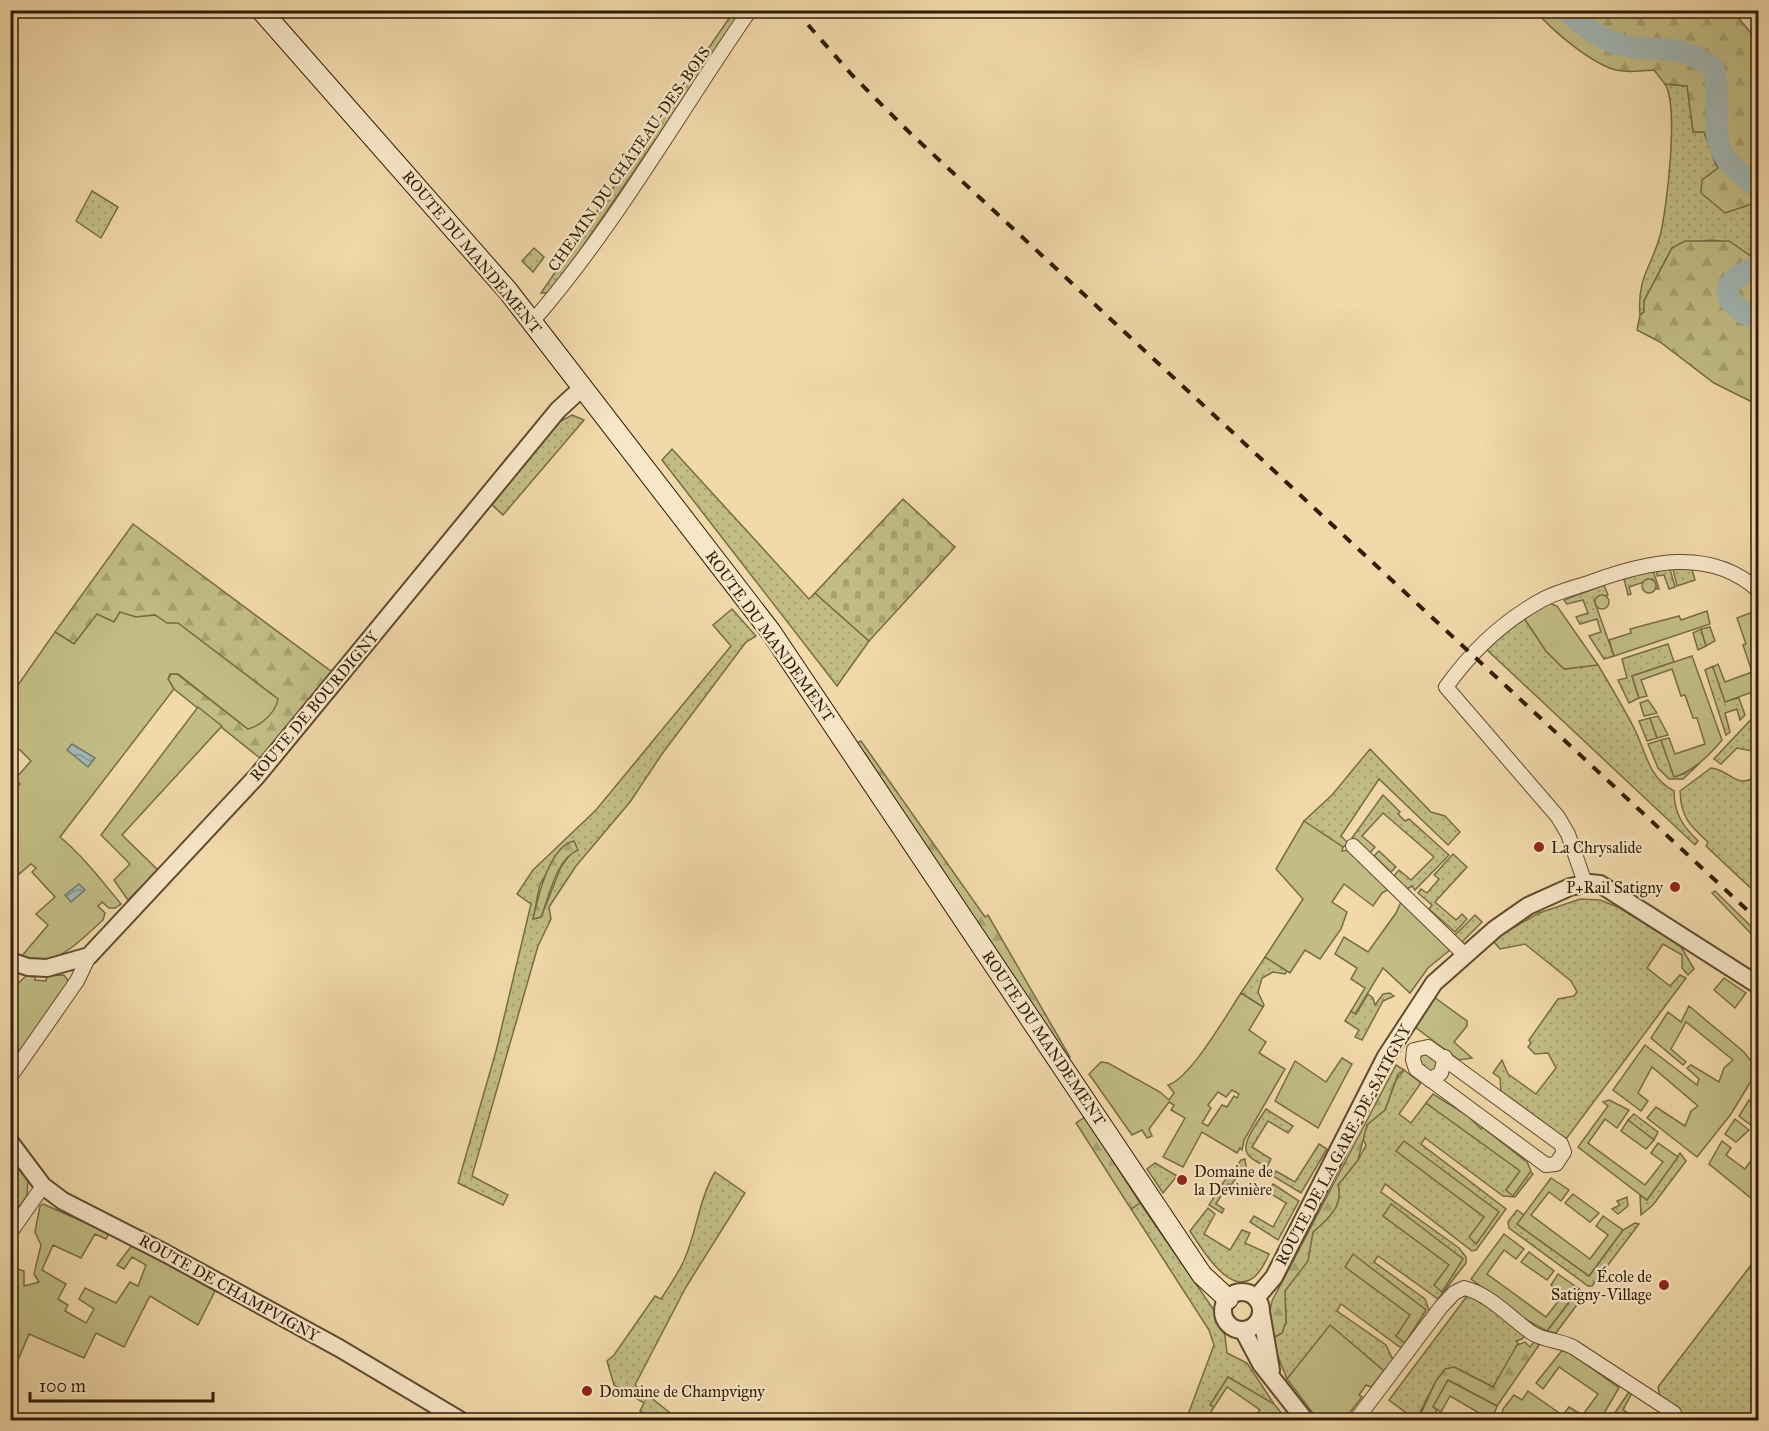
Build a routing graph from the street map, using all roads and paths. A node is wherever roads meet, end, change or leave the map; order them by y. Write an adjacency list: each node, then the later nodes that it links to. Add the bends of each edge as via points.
1 (261, 10): 3 (main road, ROUTE DU MANDEMENT)
2 (750, 10): 3 (street, CHEMIN DU CHÂTEAU-DES-BOIS, via 598,236)
3 (532, 322): 4 (main road, ROUTE DU MANDEMENT)
4 (583, 387): 9 (street, ROUTE DE BOURDIGNY, via 558,410 257,776); 20 (main road, ROUTE DU MANDEMENT, via 771,632 1203,1275)
5 (1758, 590): 7 (street, via 1739,576 1695,561 1657,562 1617,572 1540,601 1493,634 1446,687 1558,817)
6 (1353, 846): 8 (street)
7 (1585, 883): 8 (street, ROUTE DE LA GARE-DE-SATIGNY, via 1529,905); 11 (street, via 1603,886)
8 (1465, 954): 12 (street, ROUTE DE LA GARE-DE-SATIGNY, via 1427,993)
9 (89, 956): 10 (street, via 47,968); 15 (street, via 77,981)
10 (10, 961)
11 (1758, 984)
12 (1396, 1039): 13 (street); 21 (street, ROUTE DE LA GARE-DE-SATIGNY)
13 (1413, 1050): 14 (street, via 1428,1047); 16 (street, via 1413,1065)
14 (1445, 1058): 16 (street, via 1441,1073); 16 (street, via 1561,1144 1564,1152 1560,1161 1546,1165)
15 (10, 1077)
16 (1430, 1080)
17 (10, 1142): 18 (street, ROUTE DE CHAMPVIGNY)
18 (43, 1186): 19 (street); 25 (street, ROUTE DE CHAMPVIGNY, via 63,1201 339,1348)
19 (10, 1233)
20 (1228, 1299): 21 (street, via 1242,1292); 22 (street, via 1223,1309 1225,1320 1233,1328)
21 (1258, 1305): 22 (street, via 1254,1326); 23 (street)
22 (1244, 1330): 23 (street, via 1261,1364)
23 (1273, 1377): 26 (street)
24 (1674, 1413): 27 (street, via 1573,1347 1534,1335 1480,1294 1464,1288 1445,1302)
25 (460, 1420)
26 (1305, 1420)
27 (1356, 1420)

